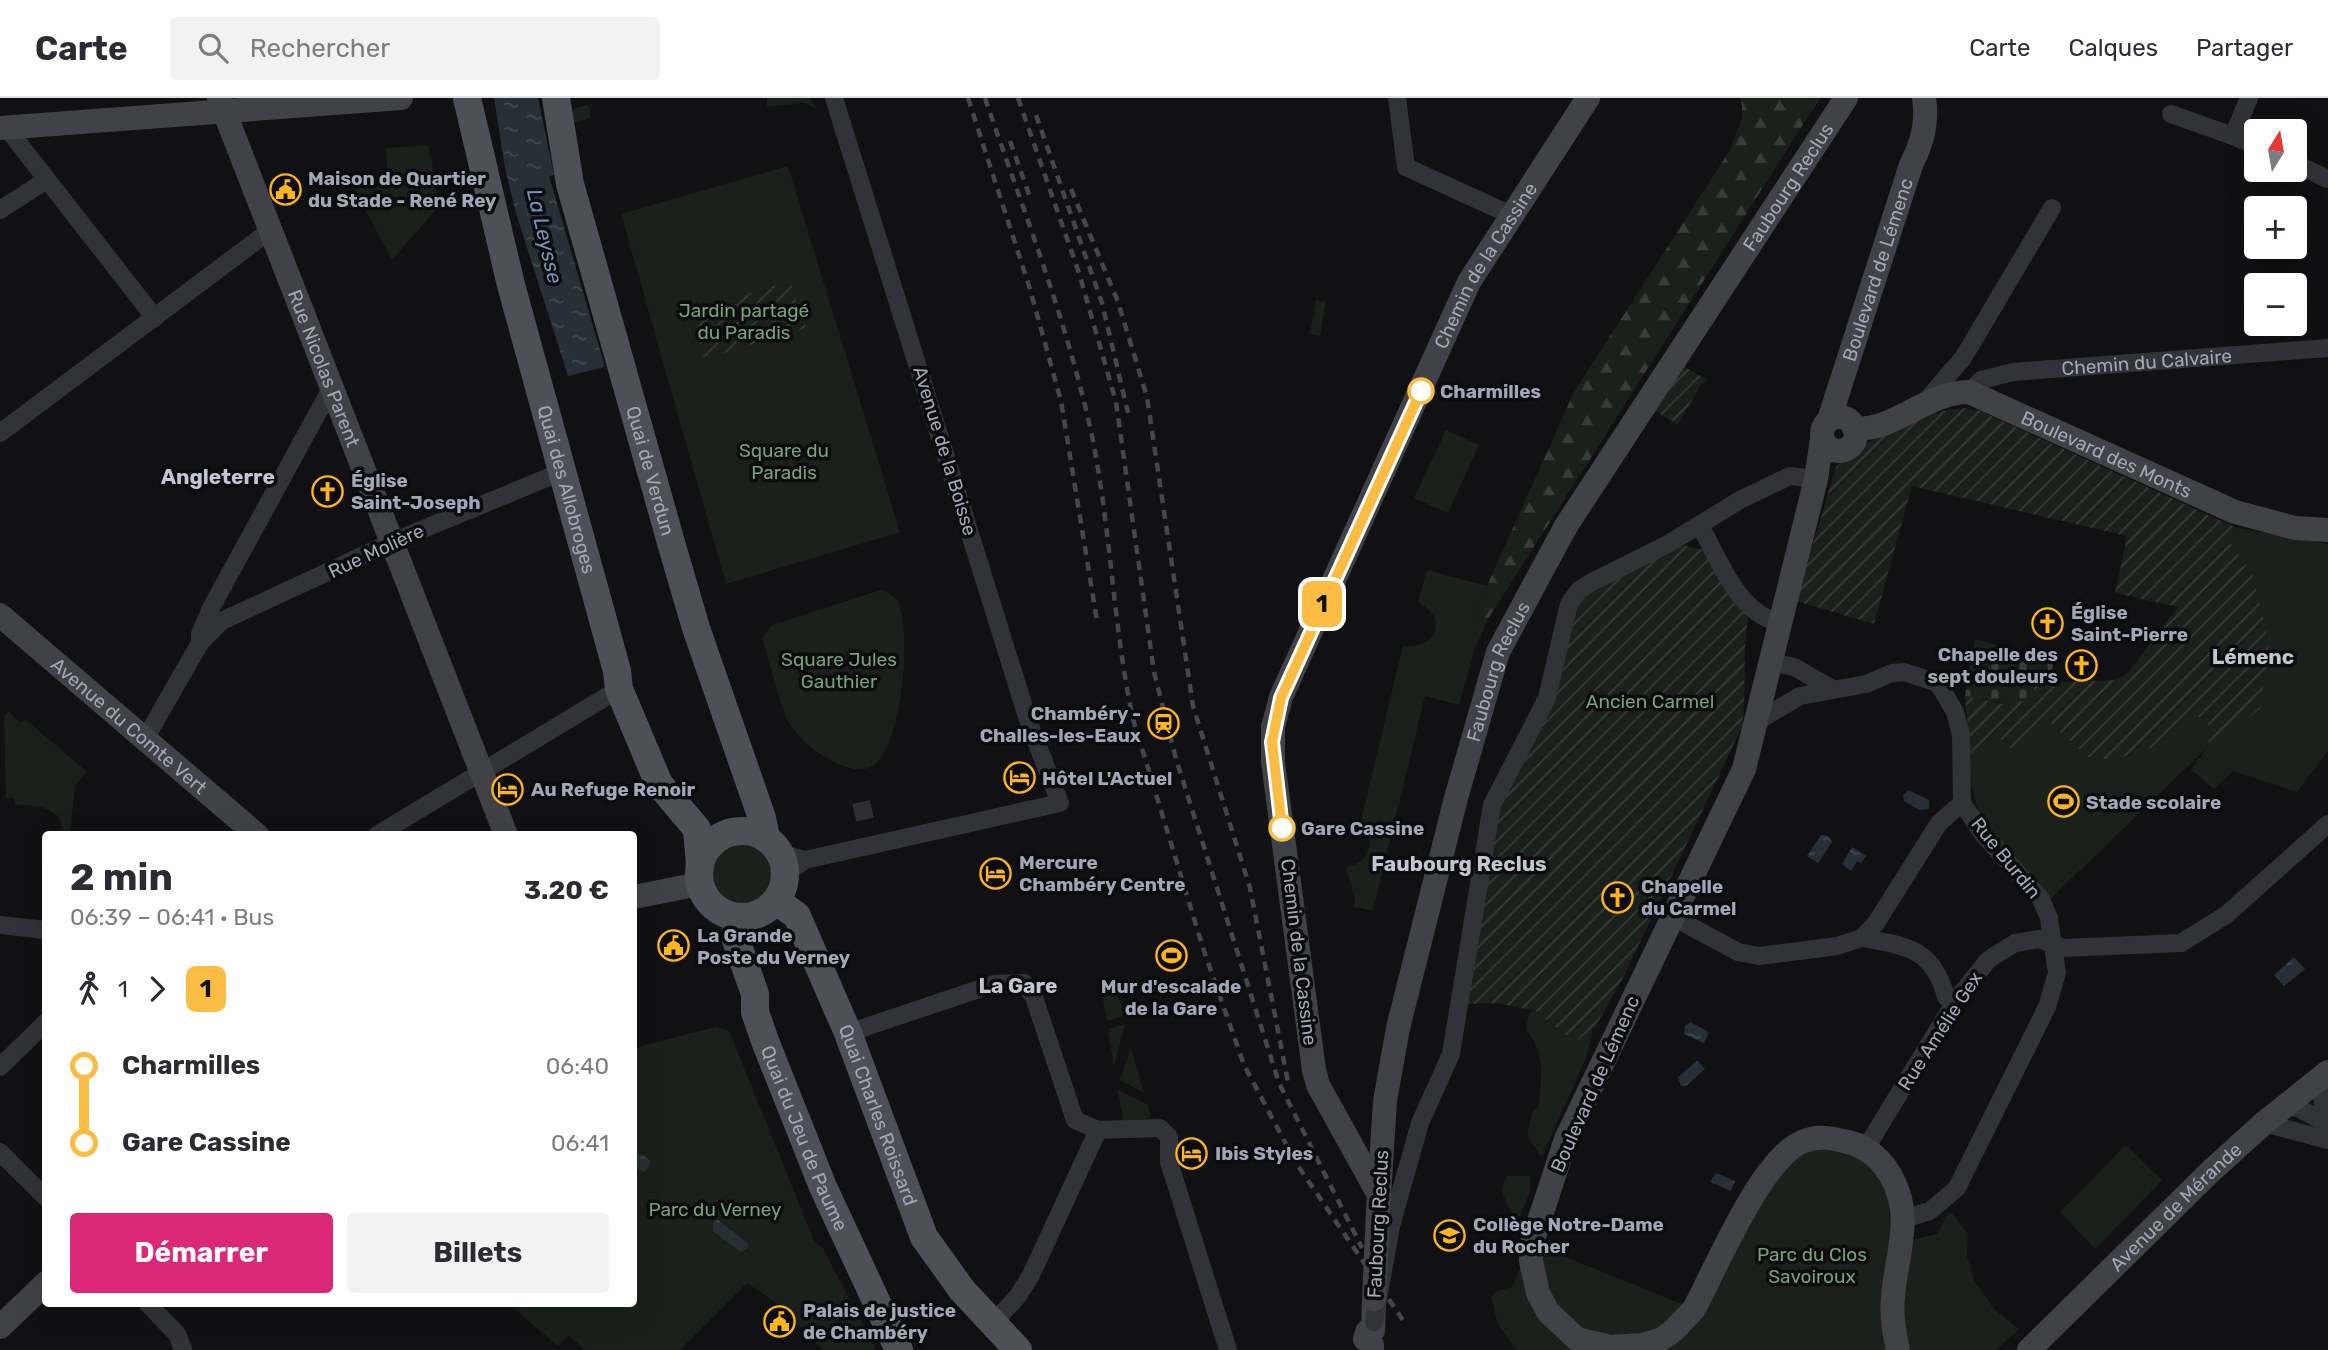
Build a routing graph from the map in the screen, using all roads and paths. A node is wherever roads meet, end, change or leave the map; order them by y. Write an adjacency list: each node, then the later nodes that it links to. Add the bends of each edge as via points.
1 (401, 98): 11 (main road)
2 (467, 98): 31 (main road, Quai des Allobroges)
3 (556, 98): 52 (main road, Quai de Verdun, via 570,184 696,628 762,818)
4 (834, 98): 51 (street, Avenue de la Boisse, via 1029,723 1060,803)
5 (1397, 98): 22 (street, via 1406,167)
6 (1846, 98): 76 (main road, Faubourg Reclus, via 1566,526 1497,652 1398,1028 1385,1101)
7 (1915, 98): 16 (main road, Boulevard de Lémenc, via 1917,124)
8 (1924, 98): 16 (main road, Boulevard de Lémenc, via 1926,124)
9 (2249, 98): 14 (street)
10 (1586, 99): 22 (main road, Chemin de la Cassine)
11 (222, 104): 13 (main road); 23 (main road, Rue Nicolas Parent)
12 (2171, 114): 14 (street)
13 (3, 128): 19 (street)
14 (2233, 136): 15 (street)
15 (2244, 141)
16 (1911, 165): 30 (main road, Boulevard de Lémenc, via 1843,376)
17 (2307, 169): 18 (street)
18 (2328, 179)
19 (45, 181): 21 (street); 24 (street)
20 (2052, 208): 28 (street, via 1963,358)
21 (0, 210)
22 (1511, 215): 76 (main road, Chemin de la Cassine, via 1469,282 1338,568 1281,698 1273,727 1273,762 1314,1070)
23 (272, 229): 24 (street); 26 (main road, Rue Nicolas Parent)
24 (155, 318): 29 (street)
25 (2328, 348): 27 (street, Chemin du Calvaire, via 2013,372 1981,380)
26 (333, 385): 35 (main road, Rue Nicolas Parent); 38 (street, via 211,608)
27 (1969, 391): 28 (main road, via 1949,392); 34 (main road, Boulevard des Monts, via 2235,512 2295,528)
28 (1924, 403): 30 (main road, via 1882,433)
29 (0, 433)
30 (1840, 434): 32 (main road, Boulevard de Lémenc)
31 (561, 472): 35 (street, Rue Molière); 40 (main road, Quai des Allobroges, via 617,671)
32 (1816, 479): 33 (street, via 1790,477 1740,500); 37 (main road, Boulevard de Lémenc)
33 (1700, 526): 37 (street, via 1744,604 1761,618); 76 (street, via 1592,582 1569,604 1547,698 1492,805 1451,1054)
34 (2328, 530)
35 (393, 542): 38 (street, Rue Molière, via 222,621); 44 (main road, Rue Nicolas Parent)
36 (0, 615): 43 (main road, Avenue du Comte Vert)
37 (1779, 623): 39 (main road, Boulevard de Lémenc)
38 (200, 643): 43 (street)
39 (1770, 662): 41 (street, via 1794,667); 42 (main road, Boulevard de Lémenc)
40 (618, 689): 44 (street); 53 (main road, Quai des Allobroges, via 659,784 697,829)
41 (1833, 689): 42 (street, Rue Burdin, via 1800,695); 45 (street, Rue Burdin, via 1904,673 1938,683 1955,712 1961,735)
42 (1756, 722): 56 (main road, Boulevard de Lémenc, via 1744,769)
43 (145, 738): 48 (main road, Avenue du Comte Vert)
44 (482, 769): 49 (street); 50 (main road, Rue Nicolas Parent)
45 (1962, 803): 60 (street, via 1939,823); 61 (street, Rue Burdin, via 2040,899)
46 (2328, 824): 61 (street, Rue Amélie Gex, via 2226,915 2181,943 2091,948 2063,948)
47 (867, 827): 51 (street)
48 (252, 831)
49 (382, 831)
50 (505, 831)
51 (874, 845): 52 (street)
52 (784, 856): 53 (main road, via 747,831 727,834 707,848); 55 (main road, via 783,888)
53 (699, 874): 54 (main road); 57 (main road, via 715,909)
54 (637, 896)
55 (777, 901): 57 (main road, via 759,915); 64 (main road, Quai Charles Roissard, via 797,916)
56 (1673, 917): 60 (street, via 1738,952 1759,956 1837,946); 73 (main road, Boulevard de Lémenc, via 1566,1139 1535,1230 1531,1261 1548,1312 1577,1339 1593,1345 1625,1348 1660,1340 1694,1309 1778,1158 1801,1142 1826,1137)
57 (737, 918): 85 (main road, Quai du Jeu de Paume, via 735,937 762,1031 823,1187)
58 (0, 925): 59 (street)
59 (42, 930)
60 (1862, 938): 62 (street, via 1904,946 1927,958 1941,976 1946,997)
61 (2053, 943): 62 (street, Rue Amélie Gex, via 2039,939 2015,943 1988,960); 77 (street, Rue Burdin, via 2057,974 2047,1007 1957,1188 1930,1211)
62 (1956, 1000): 73 (street, Rue Amélie Gex)
63 (42, 1026): 65 (street)
64 (848, 1033): 71 (street, via 964,993 1024,983 1034,997 1075,1120); 80 (main road, Quai Charles Roissard, via 925,1237 962,1290)
65 (0, 1067)
66 (2324, 1075): 67 (main road, Avenue de Mérande); 68 (street, via 2323,1105)
67 (2284, 1106): 69 (main road, Avenue de Mérande); 70 (street)
68 (2328, 1117)
69 (2264, 1123): 72 (street); 83 (main road, Avenue de Mérande, via 2150,1229)
70 (2328, 1124)
71 (1098, 1130): 80 (street, via 1031,1275); 87 (street, via 1160,1128 1169,1138 1169,1162)
72 (2328, 1140)
73 (1866, 1148): 77 (main road, via 1887,1170 1899,1193)
74 (0, 1152): 75 (street)
75 (42, 1194)
76 (1383, 1211): 82 (main road, Faubourg Reclus, bridge)
77 (1903, 1219): 88 (main road, via 1892,1299)
78 (42, 1287): 81 (main road)
79 (151, 1307): 84 (street, via 177,1334)
80 (993, 1323): 86 (main road, Quai Charles Roissard)
81 (0, 1327)
82 (1373, 1329)
83 (2034, 1348)
84 (183, 1350)
85 (899, 1350)
86 (1018, 1350)
87 (1228, 1350)
88 (1898, 1350)

